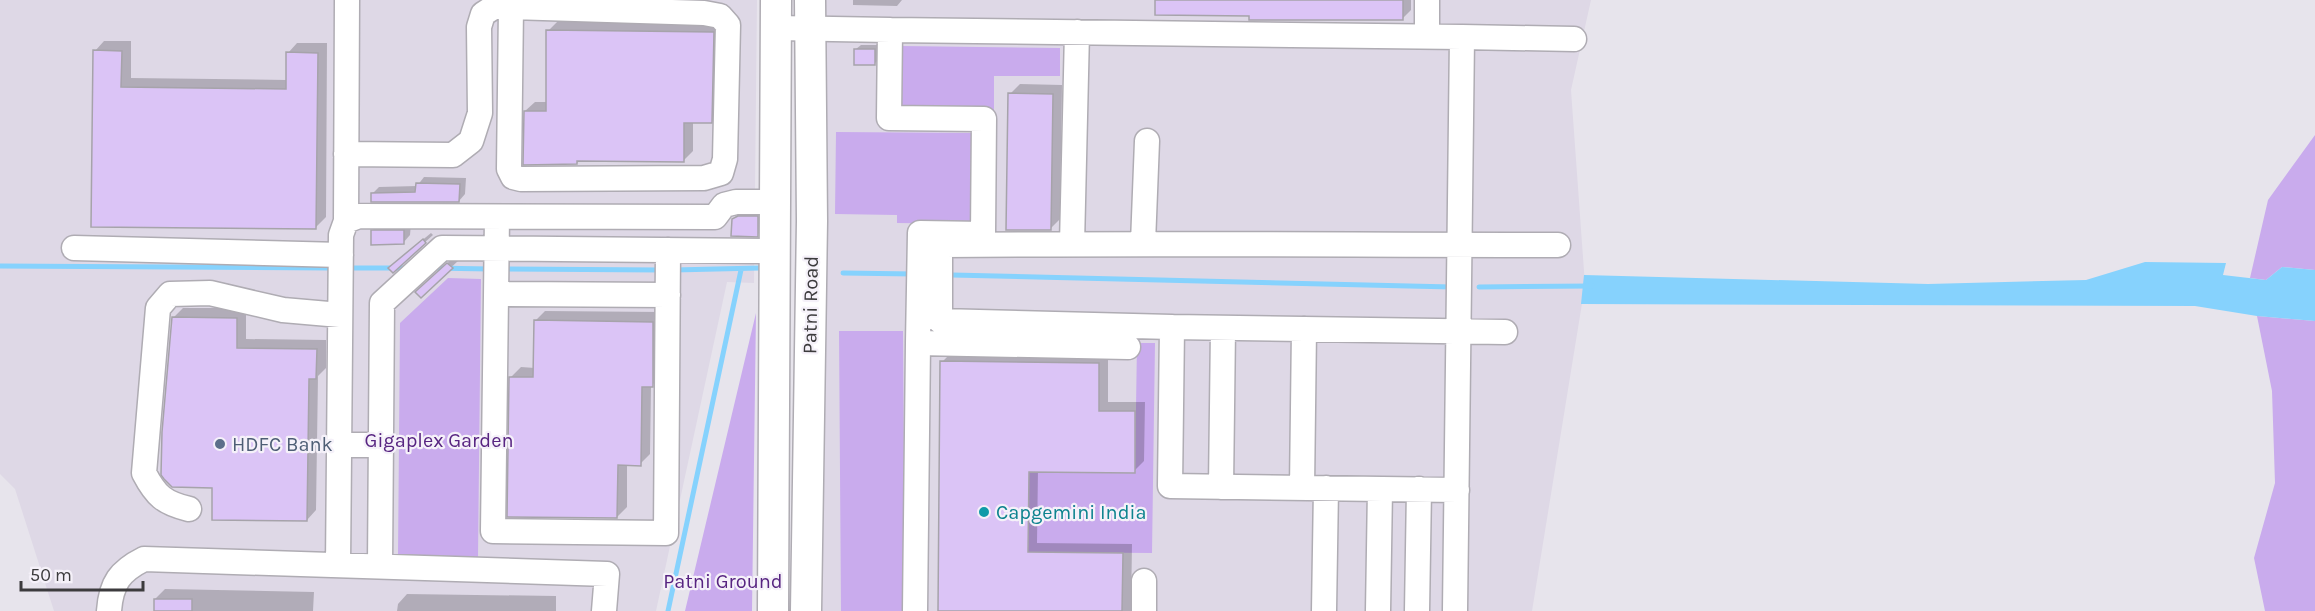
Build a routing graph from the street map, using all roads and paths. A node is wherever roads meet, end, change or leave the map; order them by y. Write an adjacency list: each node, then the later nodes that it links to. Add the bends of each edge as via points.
1 (346, 0): 14 (lane)
2 (1427, 0): 8 (lane)
3 (511, 7): 11 (lane); 11 (lane, via 720,16 728,25 725,159 721,173 704,178 521,179 513,177 509,169); 12 (lane, via 494,7 483,14 478,27)
4 (776, 14): 5 (lane); 15 (main road, Patni Road)
5 (810, 14): 6 (lane); 50 (main road, Patni Road, via 812,221)
6 (890, 30): 7 (lane); 28 (lane, via 889,118 984,119 983,234 920,233)
7 (1077, 32): 8 (lane); 19 (lane)
8 (1427, 36): 9 (lane)
9 (1462, 37): 10 (lane); 20 (lane)
10 (1574, 39)
11 (510, 111): 12 (lane)
12 (480, 113): 14 (lane, via 471,141 453,155)
13 (1147, 141): 18 (lane)
14 (346, 154): 17 (lane)
15 (775, 202): 16 (lane, via 735,202 724,206 715,217); 23 (main road, Patni Road)
16 (496, 216): 17 (lane, via 359,216); 25 (lane)
17 (346, 221): 24 (lane)
18 (1143, 243): 19 (lane); 20 (lane)
19 (1072, 244): 28 (lane, via 944,245)
20 (1460, 245): 21 (lane); 32 (lane)
21 (1558, 245)
22 (74, 248): 24 (lane)
23 (774, 251): 26 (lane); 49 (main road, Patni Road)
24 (341, 255): 27 (lane)
25 (496, 270): 26 (lane); 26 (lane); 26 (lane, via 494,531 666,533); 36 (lane, via 442,248 382,303)
26 (668, 273)
27 (340, 315): 35 (lane); 43 (lane, via 283,310 210,293 170,294 158,308 144,473 152,488 170,505)
28 (924, 325): 29 (lane); 34 (lane); 51 (lane)
29 (1172, 327): 30 (lane); 37 (lane, via 1170,486)
30 (1223, 328): 31 (lane); 37 (lane)
31 (1304, 329): 32 (lane); 38 (lane)
32 (1458, 331): 33 (lane); 42 (lane)
33 (1505, 332)
34 (1128, 347)
35 (339, 445): 36 (lane); 44 (lane)
36 (381, 445): 45 (lane)
37 (1221, 487): 38 (lane)
38 (1302, 488): 39 (lane)
39 (1326, 488): 40 (lane); 53 (lane)
40 (1380, 489): 41 (lane); 54 (lane)
41 (1419, 489): 42 (lane); 55 (lane)
42 (1457, 490): 56 (lane)
43 (189, 509)
44 (338, 565): 45 (lane); 47 (lane, via 144,559 126,568 114,586)
45 (380, 565): 48 (lane, via 607,574)
46 (1144, 581): 52 (lane)
47 (109, 611)
48 (604, 611)
49 (773, 611)
50 (806, 611)
51 (915, 611)
52 (1144, 611)
53 (1324, 611)
54 (1378, 611)
55 (1418, 611)
56 (1455, 611)

